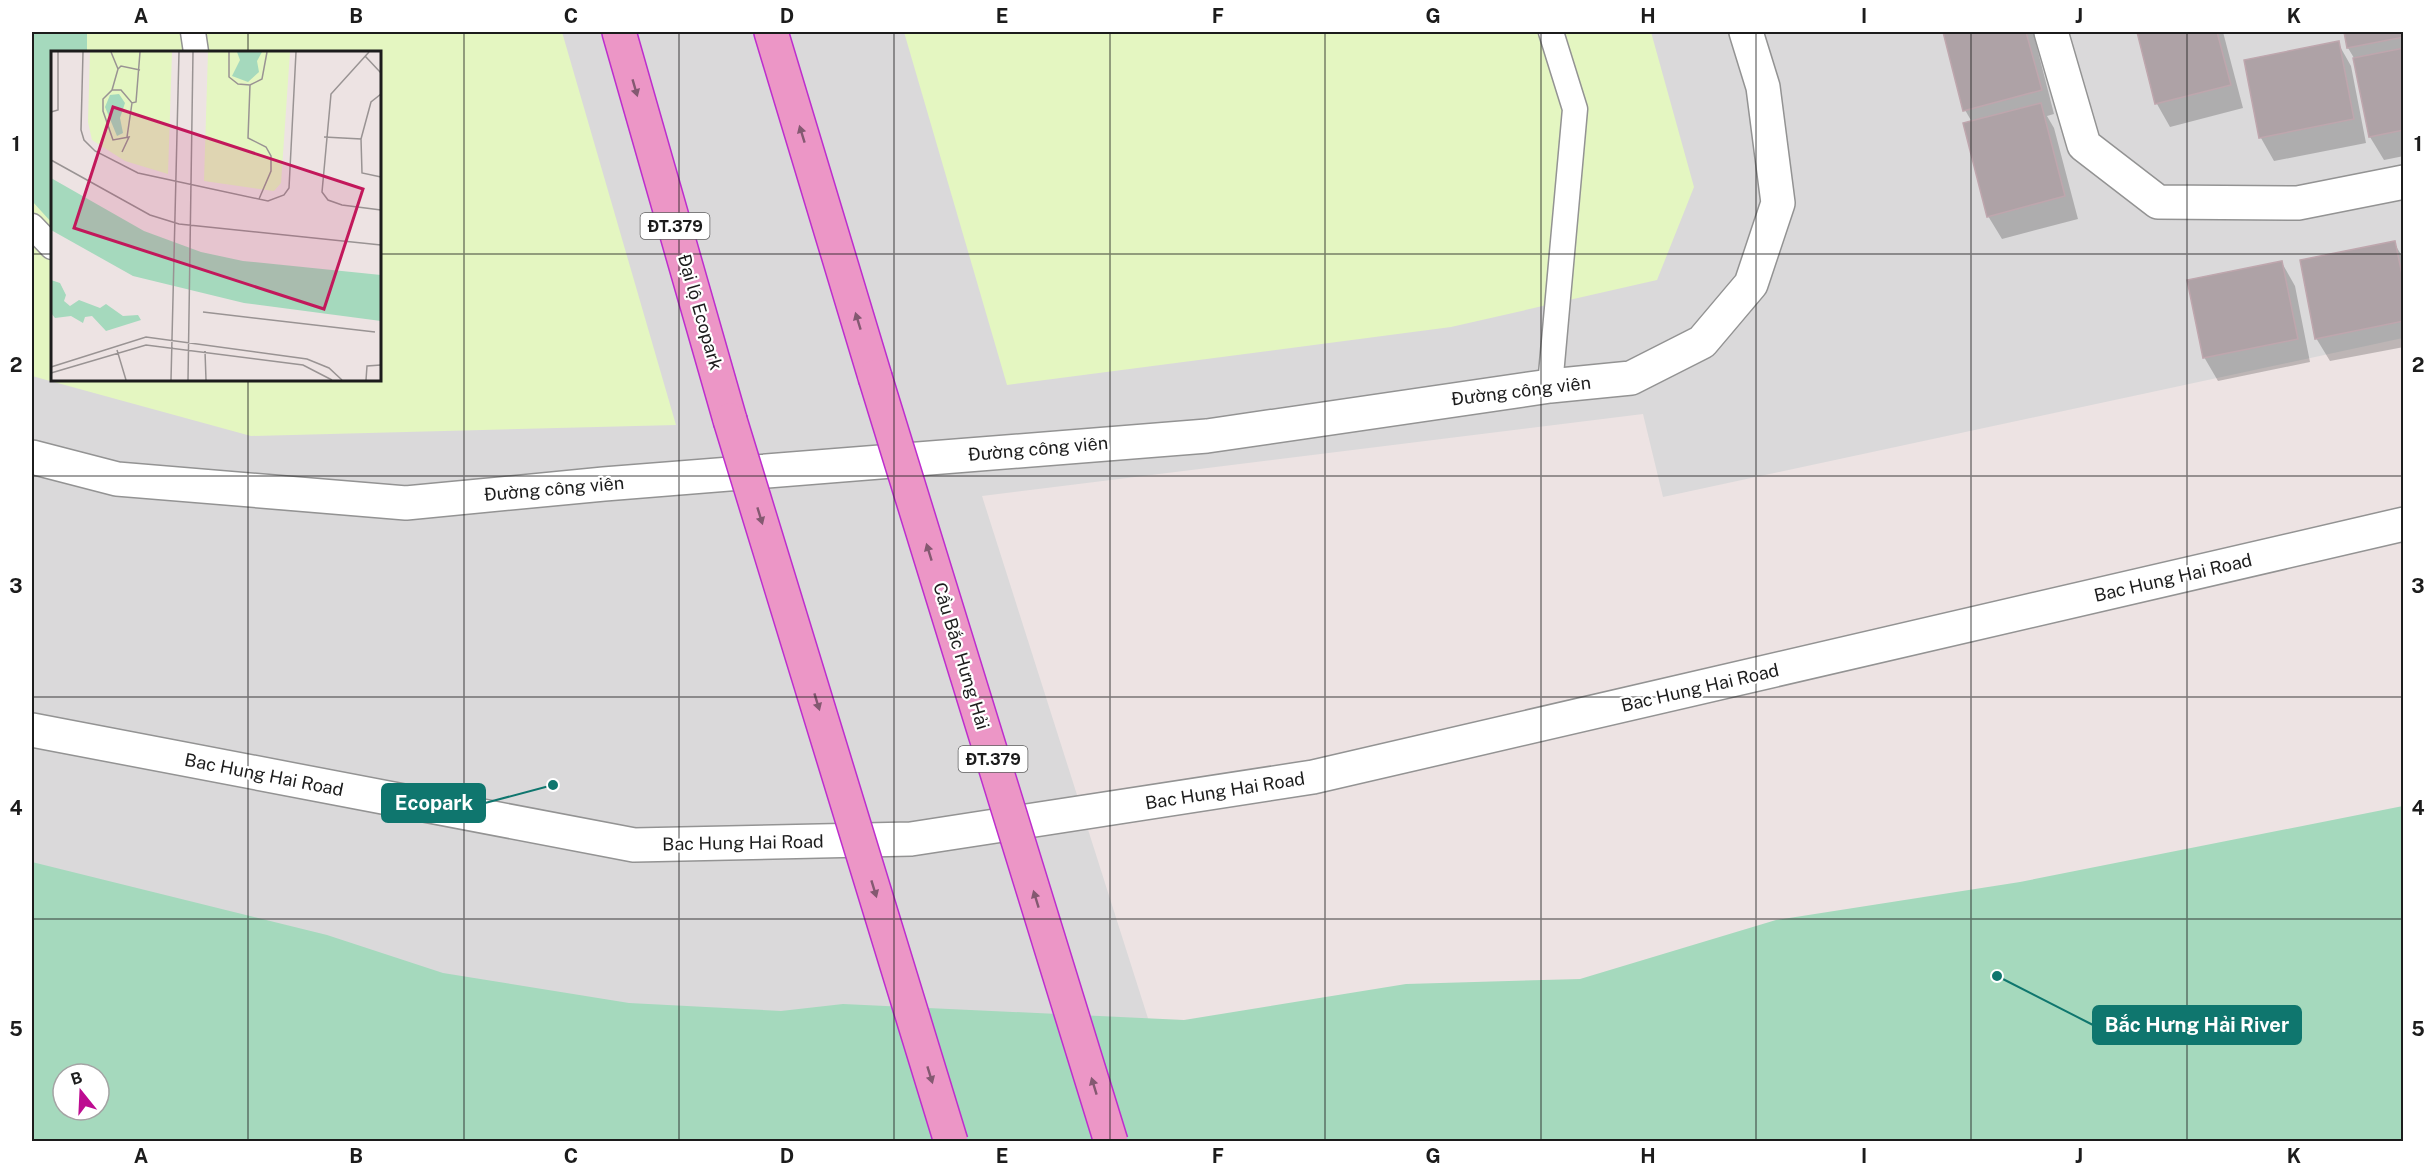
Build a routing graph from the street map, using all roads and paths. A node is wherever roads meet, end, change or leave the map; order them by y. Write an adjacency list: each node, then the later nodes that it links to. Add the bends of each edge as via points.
1 (193, 32): 7 (lane)
2 (619, 32): 15 (highway, Đại lộ Ecopark / ĐT.379, one-way to 15, bridge, via 730,420)
3 (771, 32): 16 (highway, Cầu Bắc Hưng Hải / ĐT.379, one-way to 3, bridge)
4 (1551, 32): 11 (lane, via 1575,109)
5 (1746, 32): 11 (street, Đường công viên, via 1763,87 1778,203 1751,284 1702,342 1631,378)
6 (2051, 32): 8 (street, via 2084,145 2158,202 2298,203)
7 (196, 51)
8 (2403, 182)
9 (32, 226): 10 (lane)
10 (51, 246)
11 (1550, 386): 12 (street, Đường công viên, via 1207,436 406,503 117,478)
12 (32, 456)
13 (2403, 524): 14 (street, Bac Hung Hai Road, via 1313,777 911,839 634,845)
14 (32, 730)
15 (951, 1142)
16 (1111, 1142)

